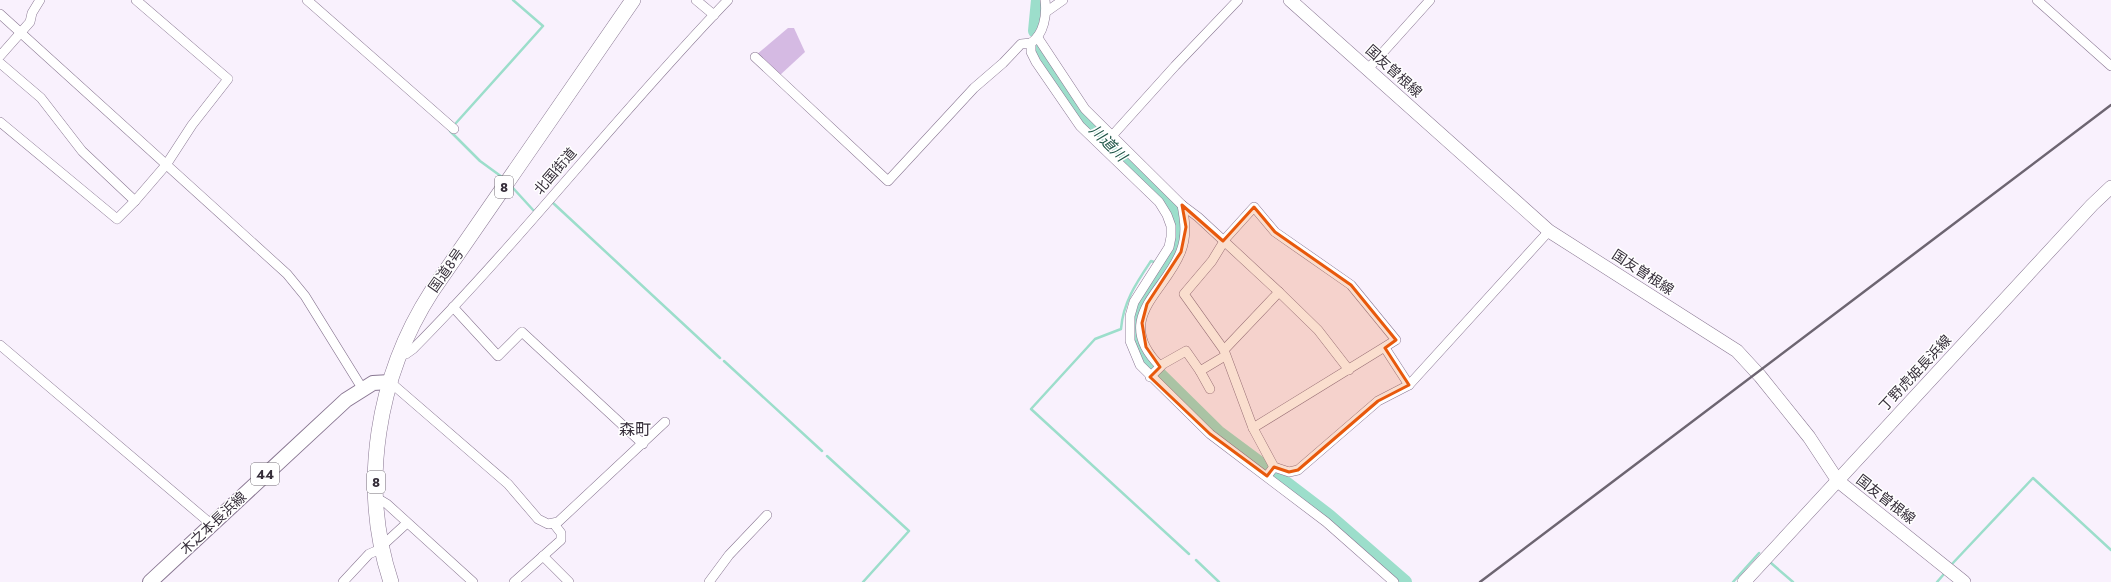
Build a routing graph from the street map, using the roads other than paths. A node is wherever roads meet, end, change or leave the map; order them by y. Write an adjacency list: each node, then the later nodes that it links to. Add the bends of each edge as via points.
1 (40, 0): 16 (street, via 30,22)
2 (136, 0): 26 (street, via 228,80 192,125)
3 (307, 0): 24 (street)
4 (634, 0): 36 (highway, 国道8号 / 8, via 432,291 413,322)
5 (696, 0): 15 (street)
6 (728, 0): 15 (street, 北国街道)
7 (1045, 0): 13 (street)
8 (1063, 0): 13 (street)
9 (1238, 0): 25 (street)
10 (1290, 0): 22 (main road, 国友曽根線)
11 (1430, 0): 22 (street)
12 (2037, 0): 21 (street)
13 (1046, 12): 17 (street)
14 (0, 14): 16 (street)
15 (714, 15): 33 (street, 北国街道)
16 (21, 33): 18 (street); 26 (street)
17 (1034, 41): 19 (street, via 1021,44 974,88 888,181); 25 (street, via 1085,109); 39 (street, via 1032,52 1036,62 1075,119 1168,214 1171,226 1169,248 1134,302 1129,324 1130,341 1135,356)
18 (0, 56)
19 (754, 57)
20 (0, 63): 28 (street, via 41,98 82,151)
21 (2111, 66)
22 (1368, 69): 30 (main road, 国友曽根線)
23 (0, 122): 28 (street, via 117,219)
24 (454, 128)
25 (1111, 137): 29 (street)
26 (166, 165): 28 (street); 43 (street, via 287,274 305,296)
27 (2111, 186): 50 (main road, 丁野虎姫長浜線, via 2086,210)
28 (135, 201)
29 (1182, 205): 31 (street); 39 (street, via 1186,231 1181,252 1147,304 1142,323 1146,346)
30 (1549, 231): 42 (street); 50 (main road, 国友曽根線, via 1737,351 1809,437)
31 (1224, 242): 32 (street); 35 (street, via 1254,207 1275,232 1351,285 1396,340); 37 (street, via 1212,261 1184,294)
32 (1280, 292): 37 (street); 38 (street, via 1318,330)
33 (453, 307): 36 (street, 北国街道, via 413,350 406,354); 47 (street, via 498,356 522,332)
34 (0, 345): 54 (street)
35 (1385, 348): 38 (street); 42 (street)
36 (399, 353): 41 (highway, 国道8号 / 8)
37 (1225, 353): 40 (street); 46 (street)
38 (1349, 370): 46 (street)
39 (1156, 371): 40 (street, via 1186,351); 49 (street, via 1210,434)
40 (1200, 371): 44 (street)
41 (390, 382): 43 (main road, 木之本長浜線 / 44, via 381,381); 51 (highway, 国道8号 / 8, via 378,437); 55 (street, via 508,484 538,519)
42 (1409, 385): 48 (street, via 1378,401 1298,470 1289,472)
43 (362, 388): 54 (main road, 木之本長浜線 / 44)
44 (1210, 389)
45 (665, 422): 47 (street)
46 (1253, 428): 48 (street)
47 (643, 444): 55 (street, via 589,496)
48 (1274, 467): 49 (street)
49 (1267, 476): 65 (street, via 1326,522)
50 (1838, 482): 66 (main road, 丁野虎姫長浜線); 67 (main road, 国友曽根線)
51 (377, 498): 53 (street); 56 (highway, 国道8号 / 8)
52 (767, 515): 64 (street)
53 (407, 522): 56 (street); 61 (street)
54 (211, 524): 58 (main road, 木之本長浜線 / 44)
55 (554, 524): 57 (street, via 561,537)
56 (383, 547): 59 (street, via 369,554); 60 (highway, 国道8号 / 8)
57 (543, 556): 62 (street); 63 (street)
58 (150, 582)
59 (342, 582)
60 (391, 582)
61 (473, 582)
62 (514, 582)
63 (569, 582)
64 (709, 582)
65 (1394, 582)
66 (1744, 582)
67 (1964, 582)

